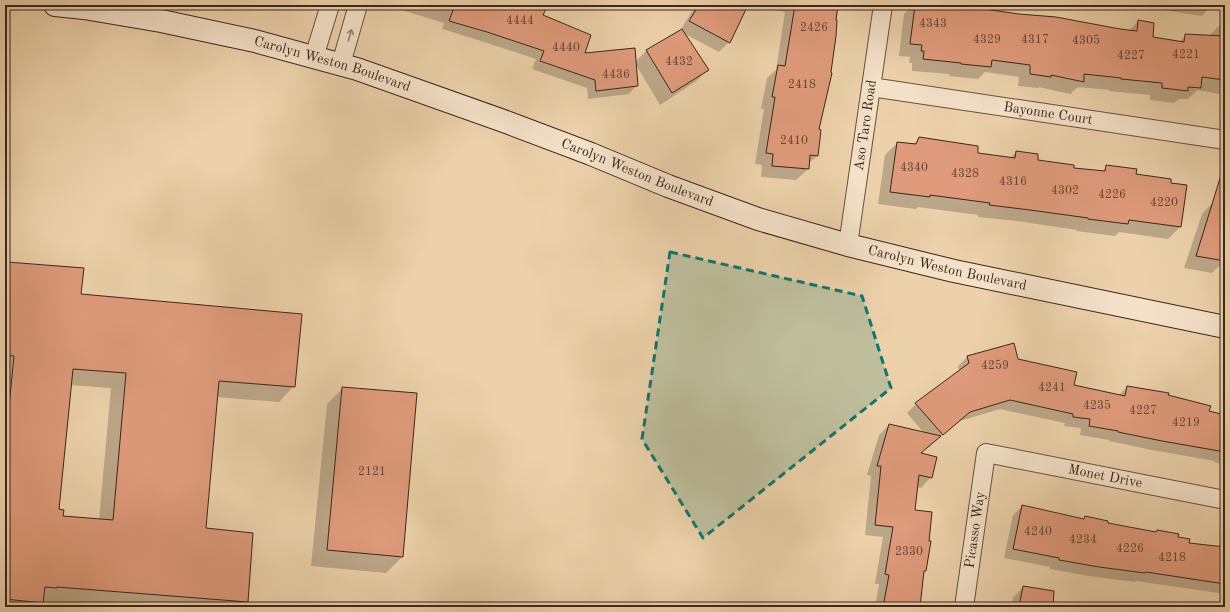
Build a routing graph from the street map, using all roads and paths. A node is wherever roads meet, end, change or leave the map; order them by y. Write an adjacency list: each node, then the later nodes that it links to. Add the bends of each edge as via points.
1 (55, 5): 5 (street, Carolyn Weston Boulevard, via 161,21 255,41)
2 (330, 5): 5 (street)
3 (358, 5): 6 (street, one-way to 3)
4 (883, 5): 7 (street, Aso Taro Road)
5 (314, 57): 6 (street, Carolyn Weston Boulevard)
6 (341, 64): 9 (street, Carolyn Weston Boulevard, via 509,123 758,219)
7 (871, 87): 8 (street, Bayonne Court); 9 (street, Aso Taro Road)
8 (1225, 140)
9 (848, 245): 10 (street, Carolyn Weston Boulevard, via 954,271)
10 (1225, 327)
11 (986, 453): 12 (street, Monet Drive); 13 (street, Picasso Way)
12 (1225, 500)
13 (964, 607)

